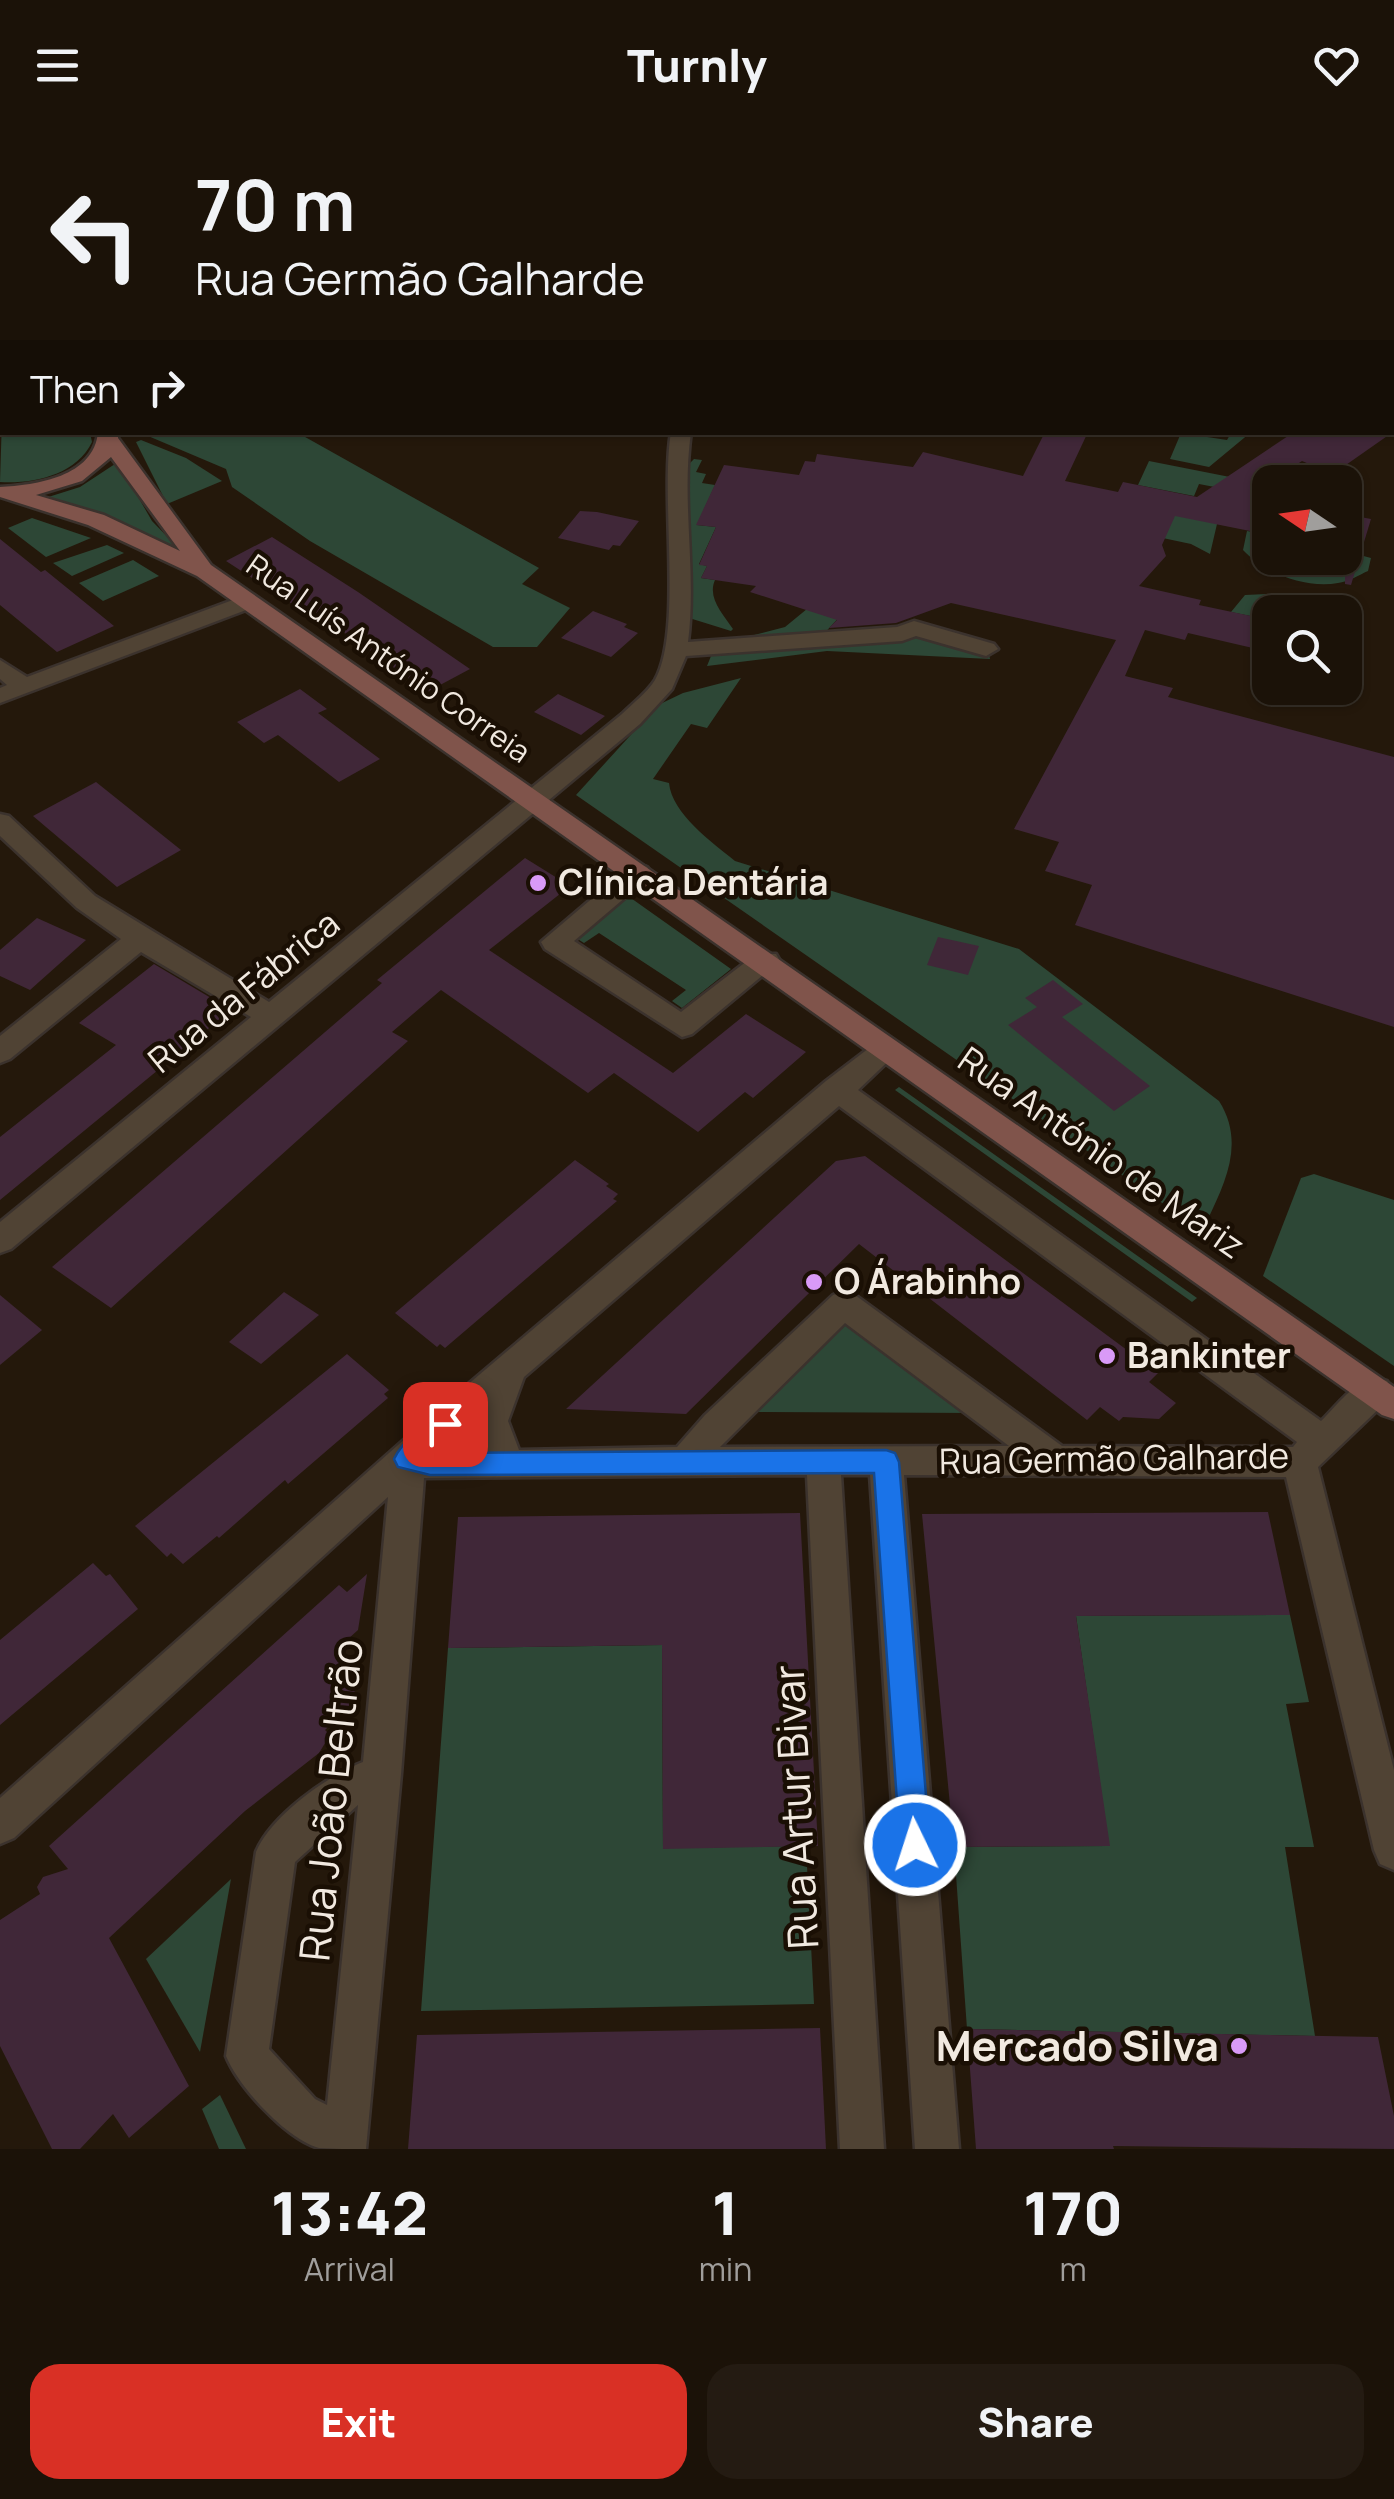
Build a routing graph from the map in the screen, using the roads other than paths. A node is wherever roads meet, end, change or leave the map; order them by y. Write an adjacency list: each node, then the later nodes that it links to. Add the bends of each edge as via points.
1 (681, 435): 7 (street)
2 (108, 436): 3 (street, via 99,460 74,477); 4 (street, Rua Luís António Correia)
3 (3, 492): 4 (street, Rua Luís António Correia, via 96,520)
4 (206, 571): 5 (street, Rua Luís António Correia)
5 (246, 602): 9 (street); 11 (street, Rua Luís António Correia)
6 (986, 648): 7 (street, via 914,628)
7 (676, 650): 11 (street, Rua da Fábrica, via 666,681 631,720)
8 (0, 667): 9 (street)
9 (24, 686): 10 (street)
10 (0, 696)
11 (534, 800): 13 (street, Rua António de Mariz); 16 (street, Rua da Fábrica)
12 (0, 822): 14 (street, via 86,902)
13 (638, 873): 15 (street, Rua António de Mariz); 15 (street, via 555,942 682,1027)
14 (140, 939): 16 (street); 18 (street)
15 (766, 962): 17 (street, Rua António de Mariz)
16 (272, 1017): 20 (street, Rua da Fábrica)
17 (887, 1048): 19 (street); 22 (street, Rua António de Mariz)
18 (0, 1052)
19 (836, 1090): 21 (street); 23 (street)
20 (0, 1240)
21 (510, 1371): 24 (street); 29 (street, via 491,1412 490,1434)
22 (1384, 1398): 23 (street, Rua Germão Galharde)
23 (1311, 1452): 25 (street, Rua Germão Galharde); 32 (street)
24 (408, 1459): 29 (street, Rua Germão Galharde); 30 (street, Rua João Beltrão); 31 (street)
25 (1053, 1459): 27 (street, Rua Germão Galharde); 28 (street, via 844,1304)
26 (823, 1460): 27 (street, Rua Germão Galharde); 28 (street, Rua Germão Galharde); 34 (street, Rua Artur Bivar)
27 (886, 1462): 35 (street)
28 (686, 1463): 29 (street, Rua Germão Galharde)
29 (509, 1465)
30 (382, 1774): 33 (street, Rua João Beltrão); 33 (street, via 328,1803 276,1852 247,2056 300,2114)
31 (0, 1824)
32 (1394, 1850)
33 (345, 2144)
34 (862, 2149)
35 (936, 2149)

